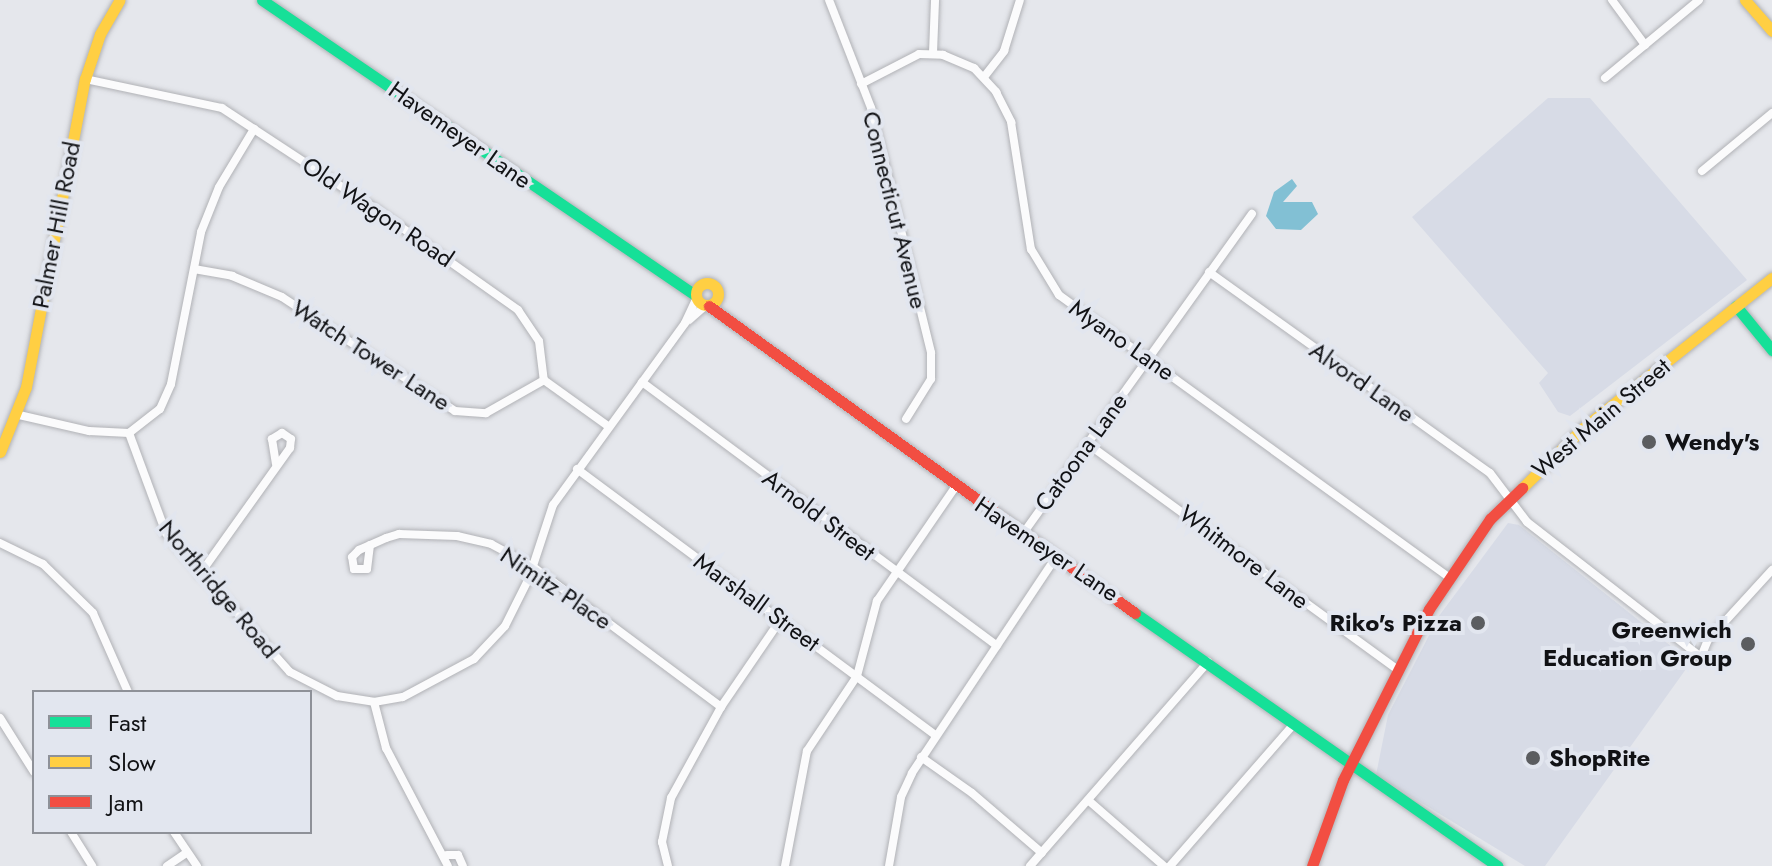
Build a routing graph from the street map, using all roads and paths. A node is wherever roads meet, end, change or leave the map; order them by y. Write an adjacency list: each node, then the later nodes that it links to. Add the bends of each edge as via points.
1 (120, 0): 14 (street, Palmer Hill Road, via 100,34)
2 (262, 0): 21 (street, Havemeyer Lane)
3 (829, 0): 15 (street, Connecticut Avenue)
4 (935, 0): 11 (street)
5 (1020, 0): 12 (street, via 1004,51)
6 (1612, 0): 10 (street)
7 (1699, 0): 10 (street)
8 (1745, 0): 9 (street)
9 (1772, 31)
10 (1645, 45): 13 (street)
11 (933, 53): 12 (street, via 963,62); 15 (street, via 908,56)
12 (984, 77): 30 (street, Myano Lane, via 1011,122 1027,232 1038,266 1066,303)
13 (1605, 78)
14 (85, 79): 17 (street, Old Wagon Road, via 207,103); 33 (street, Palmer Hill Road)
15 (861, 84): 34 (street, Connecticut Avenue, via 933,367)
16 (1772, 113): 18 (street)
17 (254, 129): 20 (street, via 208,212); 31 (street, Old Wagon Road, via 518,310 539,341)
18 (1702, 171)
19 (1252, 214): 22 (street, Catoona Lane)
20 (194, 269): 31 (street, Watch Tower Lane, via 232,276 282,297 455,411 486,413); 36 (street, via 167,399 151,419)
21 (658, 271): 24 (street, Havemeyer Lane); 26 (street, Havemeyer Lane)
22 (1209, 272): 30 (street, Catoona Lane); 42 (street, Alvord Lane, via 1480,466)
23 (1772, 278): 27 (street, West Main Street)
24 (703, 284): 25 (street, Havemeyer Lane, via 715,286); 26 (street)
25 (718, 295): 26 (street); 28 (street, Havemeyer Lane)
26 (702, 301): 28 (street, Havemeyer Lane); 32 (street, Northridge Road)
27 (1736, 306): 29 (street); 42 (street, West Main Street, via 1582,429)
28 (744, 332): 41 (street, Havemeyer Lane)
29 (1772, 350)
30 (1148, 359): 37 (street, Catoona Lane); 51 (street, Myano Lane)
31 (544, 380): 35 (street)
32 (642, 382): 35 (street, Northridge Road); 49 (street, Arnold Street)
33 (19, 415): 36 (street, via 89,431); 38 (street, Palmer Hill Road)
34 (906, 419)
35 (608, 426): 40 (street, Northridge Road)
36 (129, 433): 50 (street, Northridge Road, via 157,518)
37 (1088, 444): 43 (street, Catoona Lane); 55 (street, Whitmore Lane)
38 (0, 452)
39 (276, 464): 50 (street)
40 (577, 469): 47 (street, Northridge Road, via 553,505); 52 (street, Marshall Street)
41 (956, 486): 43 (street, Havemeyer Lane); 49 (street)
42 (1510, 498): 48 (street, Alvord Lane, via 1527,522 1701,657 1708,640); 51 (street, West Main Street)
43 (1022, 535): 46 (street, Havemeyer Lane)
44 (0, 543): 57 (street, via 43,564 93,613)
45 (370, 545): 47 (street, Nimitz Place, via 399,534 457,536 491,544)
46 (1056, 557): 53 (street); 54 (street, Havemeyer Lane)
47 (532, 566): 58 (street, Northridge Road, via 505,626 474,659 427,689); 59 (street, Nimitz Place)
48 (1772, 570)
49 (897, 573): 53 (street, Arnold Street); 56 (street, via 877,601)
50 (200, 574): 58 (street, Northridge Road, via 290,672 323,691)
51 (1447, 576): 55 (street, West Main Street)
52 (781, 619): 56 (street, Marshall Street); 59 (street)
53 (997, 646): 62 (street)
54 (1208, 661): 61 (street, Havemeyer Lane); 66 (street)
55 (1399, 671): 64 (street, West Main Street)
56 (857, 676): 62 (street, Marshall Street); 78 (street, via 807,751)
57 (127, 690)
58 (374, 702): 71 (street, via 386,748)
59 (721, 707): 77 (street, via 671,798 662,842)
60 (0, 718): 65 (street)
61 (1294, 724): 64 (street, Havemeyer Lane); 82 (street)
62 (936, 736): 63 (street)
63 (921, 757): 70 (street); 79 (street, via 901,797)
64 (1351, 764): 83 (street, West Main Street); 84 (street, Havemeyer Lane)
65 (32, 769)
66 (1088, 800): 70 (street); 81 (street)
67 (72, 834): 72 (street)
68 (175, 834): 69 (street)
69 (186, 853): 73 (street); 74 (street)
70 (1042, 853): 80 (street)
71 (447, 855): 75 (street); 76 (street, via 458,855)
72 (92, 866)
73 (167, 866)
74 (197, 866)
75 (448, 866)
76 (463, 866)
77 (668, 866)
78 (785, 866)
79 (889, 866)
80 (1030, 866)
81 (1164, 866)
82 (1170, 866)
83 (1312, 866)
84 (1498, 866)

